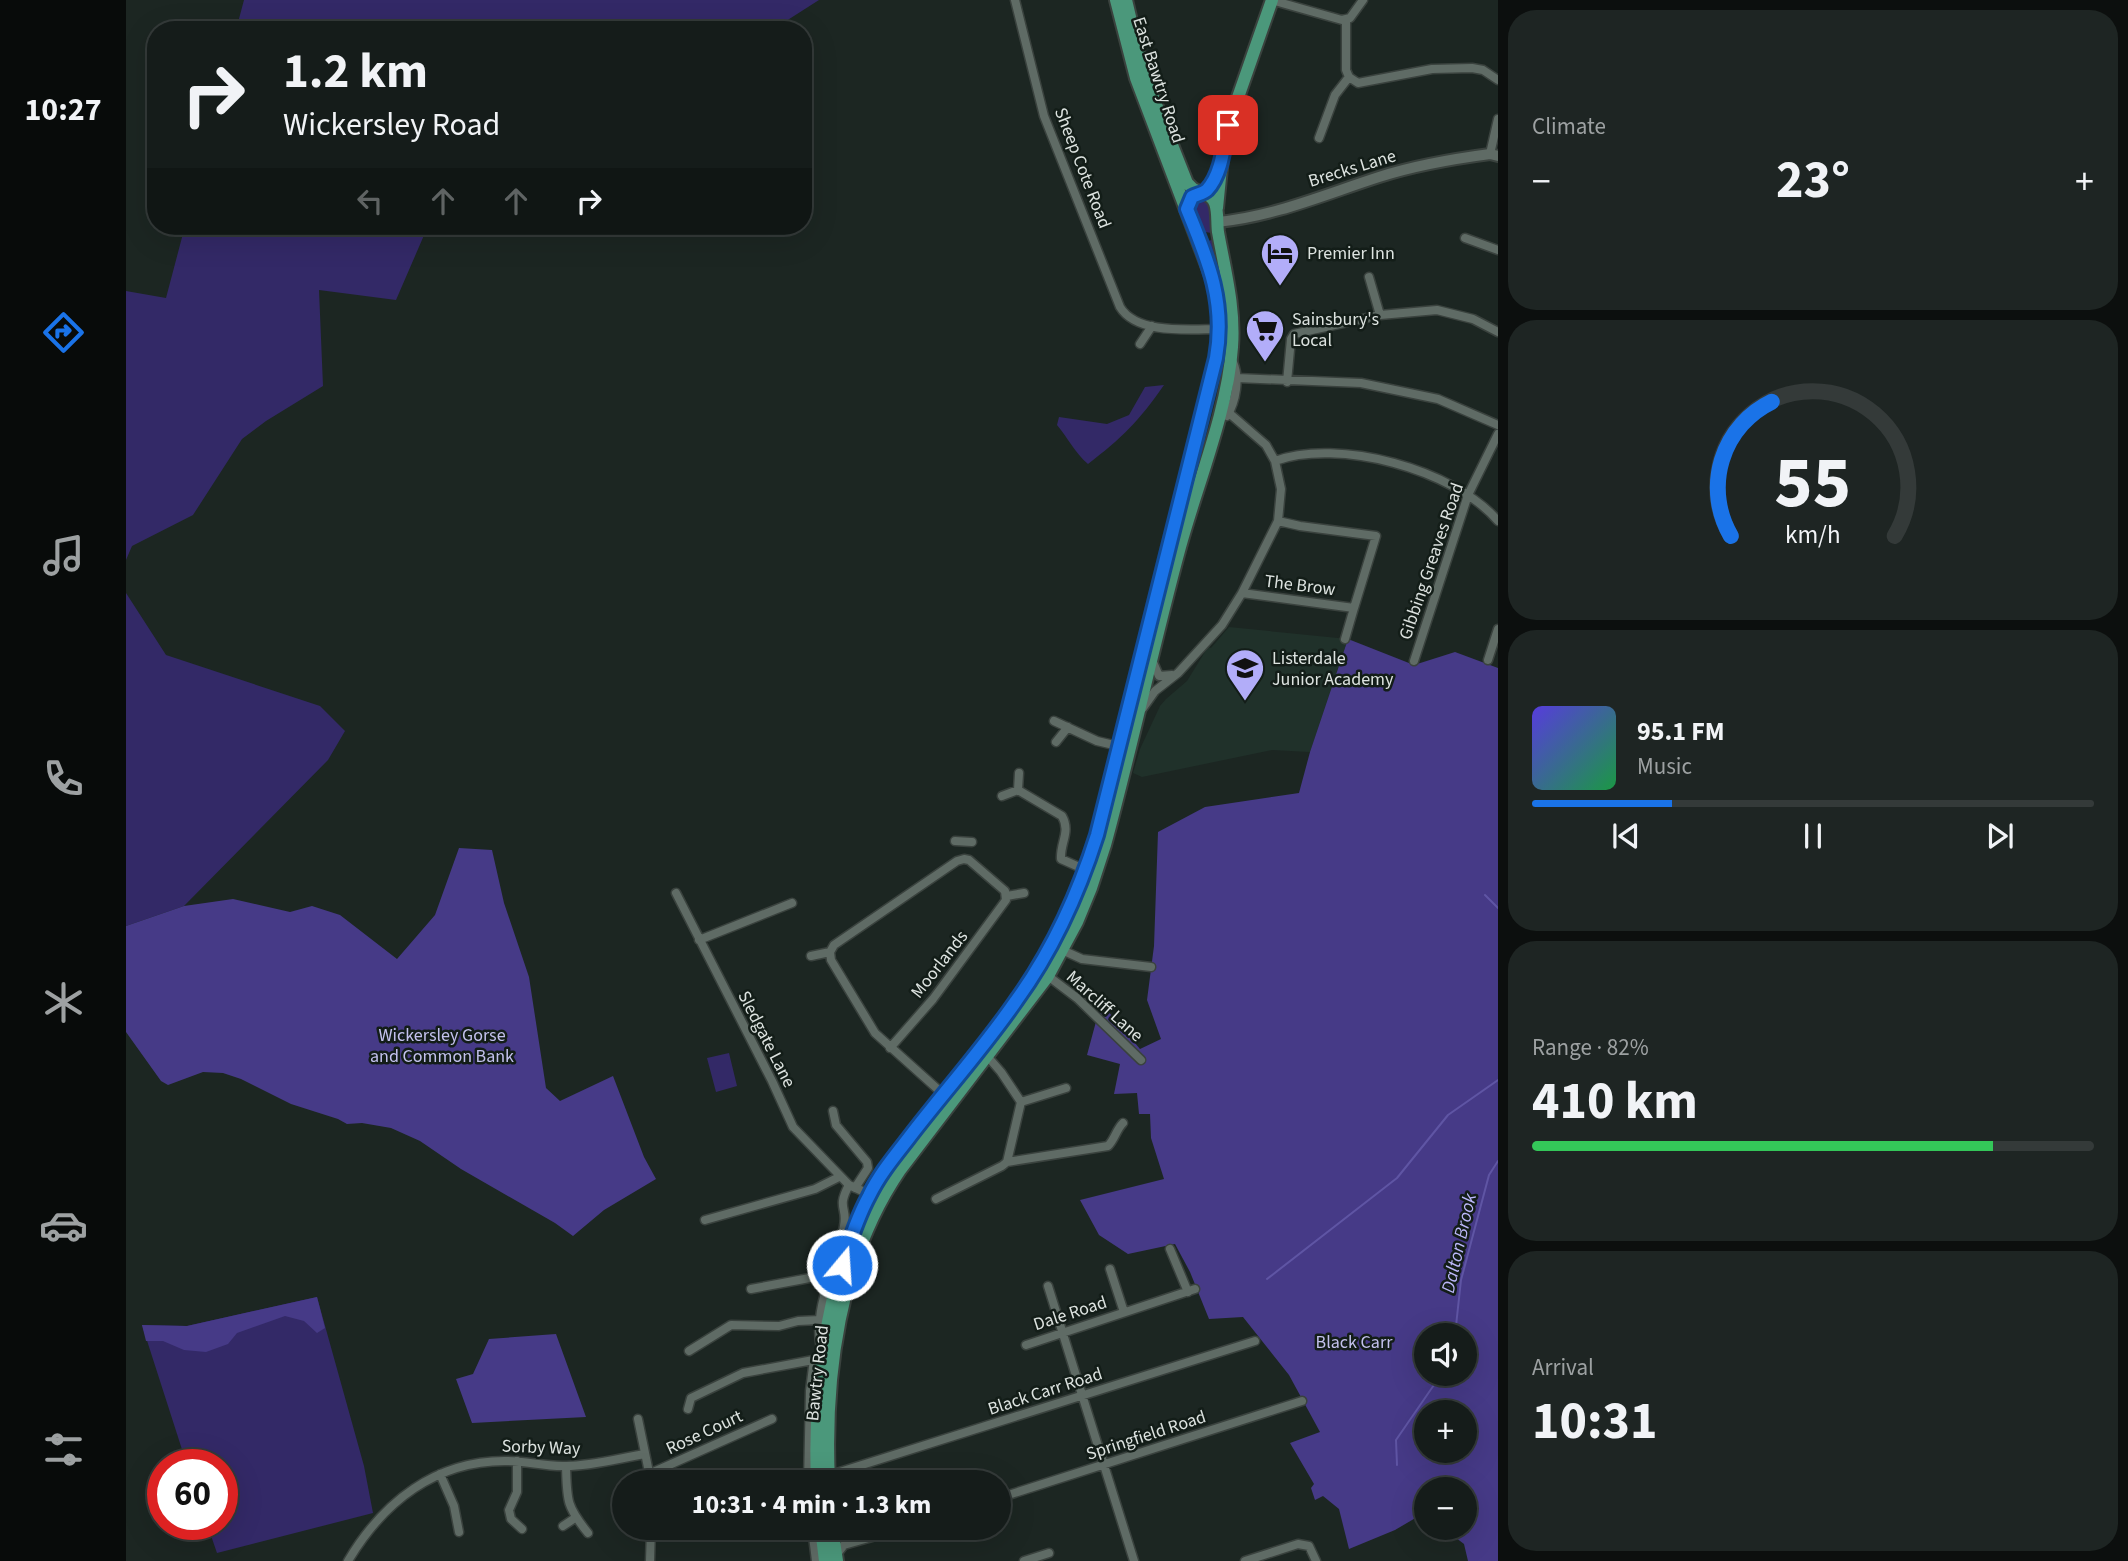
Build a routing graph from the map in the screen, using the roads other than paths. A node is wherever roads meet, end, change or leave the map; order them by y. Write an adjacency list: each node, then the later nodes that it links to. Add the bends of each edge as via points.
1 (1015, 0): 23 (street, Sheep Cote Road, via 1044,116 1120,307 1131,320)
2 (1115, 0): 16 (main road, East Bawtry Road, via 1136,78)
3 (1126, 0): 15 (main road, East Bawtry Road, via 1139,55 1188,183)
4 (1272, 0): 6 (street); 14 (main road, via 1228,125)
5 (1363, 0): 6 (street)
6 (1346, 19): 7 (street)
7 (1349, 78): 8 (street, via 1362,83 1432,69 1472,68); 10 (street, via 1335,95)
8 (1498, 80)
9 (1498, 119): 13 (street)
10 (1322, 129): 11 (street); 12 (street)
11 (1331, 133)
12 (1318, 138)
13 (1494, 155): 17 (street, Brecks Lane, via 1439,160 1252,218)
14 (1222, 158): 15 (main road, via 1213,182); 17 (main road)
15 (1203, 193): 16 (main road, via 1192,197); 17 (main road, Bawtry Road, via 1212,197)
16 (1187, 209): 19 (main road, Bawtry Road)
17 (1218, 221): 19 (main road); 27 (main road, Bawtry Road, via 1231,300)
18 (1465, 238): 20 (street)
19 (1199, 240): 24 (main road, Bawtry Road, via 1216,289)
20 (1498, 250)
21 (1369, 277): 22 (street)
22 (1380, 315): 25 (street, via 1437,310 1473,319); 29 (street, via 1294,334)
23 (1152, 327): 24 (street, Sheep Cote Road); 26 (street)
24 (1220, 329): 31 (main road, Bawtry Road)
25 (1498, 332)
26 (1140, 344)
27 (1231, 359): 28 (street); 32 (main road, Bawtry Road)
28 (1237, 379): 29 (street); 30 (street)
29 (1287, 382): 33 (street, via 1361,383 1437,399)
30 (1229, 413): 32 (street); 35 (street, via 1266,445)
31 (1200, 422): 32 (main road, via 1208,429); 53 (main road, Bawtry Road)
32 (1217, 423): 45 (main road, Bawtry Road)
33 (1498, 425)
34 (1498, 434): 36 (street, Gibbing Greaves Road)
35 (1275, 461): 36 (street, via 1292,455 1369,457 1443,480); 37 (street, via 1280,489)
36 (1468, 495): 38 (street); 47 (street, Gibbing Greaves Road)
37 (1278, 521): 39 (street); 41 (street)
38 (1498, 521)
39 (1376, 536): 40 (street); 42 (street, The Brow)
40 (1386, 538)
41 (1242, 593): 42 (street, The Brow); 48 (street, via 1222,625)
42 (1354, 608): 44 (street, The Brow)
43 (1498, 629): 46 (street)
44 (1345, 639)
45 (1152, 656): 48 (street, via 1159,676); 49 (main road, Bawtry Road)
46 (1488, 660)
47 (1414, 661)
48 (1178, 673): 49 (street, via 1155,691)
49 (1139, 713): 59 (main road, Bawtry Road, via 1116,804)
50 (1054, 721): 51 (street)
51 (1068, 727): 52 (street); 53 (street)
52 (1056, 742)
53 (1118, 746): 59 (main road, Bawtry Road)
54 (1019, 773): 55 (street)
55 (1018, 790): 56 (street); 59 (street, via 1062,816 1068,832 1061,859)
56 (1002, 796)
57 (955, 841): 58 (street, via 969,842)
58 (964, 859): 62 (street); 66 (street)
59 (1090, 872): 65 (main road, Bawtry Road, via 1077,922); 75 (main road, Bawtry Road, via 1046,958)
60 (676, 893): 64 (street, Sledgate Lane)
61 (1024, 893): 62 (street)
62 (1007, 896): 70 (street, Moorlands, via 953,973)
63 (792, 902): 64 (street)
64 (699, 940): 82 (street, Sledgate Lane, via 793,1127)
65 (1062, 950): 68 (street, via 1082,959); 69 (main road, Bawtry Road)
66 (830, 952): 67 (street); 70 (street, via 875,1033)
67 (811, 956)
68 (1151, 967)
69 (1048, 976): 71 (main road, Bawtry Road); 72 (street, Marcliff Lane)
70 (890, 1048): 75 (street)
71 (988, 1058): 73 (main road, Bawtry Road); 76 (street)
72 (1141, 1060)
73 (966, 1085): 75 (street, via 953,1094); 78 (main road, Bawtry Road)
74 (1066, 1088): 76 (street)
75 (943, 1094): 80 (main road, Bawtry Road)
76 (1021, 1102): 81 (street)
77 (833, 1111): 83 (street, Bawtry Road, via 836,1125 867,1162 868,1168)
78 (941, 1117): 80 (main road, via 934,1114); 104 (main road, Bawtry Road, via 888,1188 861,1242 838,1336)
79 (1123, 1123): 81 (street, via 1108,1146)
80 (914, 1131): 84 (main road, Bawtry Road)
81 (1007, 1162): 85 (street)
82 (839, 1177): 83 (street, Sledgate Lane); 86 (street)
83 (852, 1187): 84 (street); 89 (street, Bawtry Road, via 841,1202 844,1226)
84 (869, 1194): 98 (main road, Bawtry Road, via 842,1265)
85 (936, 1199)
86 (705, 1220)
87 (1170, 1249): 92 (street, Dale Road, via 1191,1291)
88 (1110, 1269): 92 (street, Dale Road)
89 (831, 1274): 91 (street); 93 (street, Bawtry Road)
90 (1048, 1286): 94 (street)
91 (751, 1289)
92 (1124, 1312): 94 (street, Dale Road)
93 (820, 1320): 97 (street, via 779,1326 731,1325); 98 (street, Bawtry Road)
94 (1063, 1332): 96 (street, Dale Road); 99 (street)
95 (1255, 1341): 99 (street, Black Carr Road)
96 (1026, 1345)
97 (689, 1351)
98 (819, 1359): 101 (street, via 743,1373 691,1398); 104 (main road, Bawtry Road, via 818,1416); 111 (street, Bawtry Road, via 810,1391)
99 (1083, 1396): 107 (street); 114 (street, Black Carr Road)
100 (1302, 1401): 107 (street, Springfield Road)
101 (688, 1409)
102 (638, 1419): 105 (street)
103 (772, 1419): 110 (street, Rose Court)
104 (825, 1453): 112 (main road, Bawtry Road); 113 (street)
105 (645, 1454): 108 (street, Sorby Way); 109 (street)
106 (517, 1461): 108 (street, Sorby Way); 115 (street, Sorby Way, via 482,1462); 121 (street, via 517,1492 509,1510 520,1527)
107 (1104, 1464): 116 (street, Springfield Road); 134 (street)
108 (566, 1466): 117 (street, via 567,1498)
109 (648, 1470)
110 (667, 1470)
111 (819, 1470)
112 (822, 1470)
113 (843, 1470)
114 (848, 1470)
115 (440, 1474): 119 (street); 130 (street, Sorby Way, via 393,1503)
116 (1011, 1493)
117 (575, 1518): 118 (street); 120 (street)
118 (563, 1526)
119 (459, 1532)
120 (588, 1533)
121 (511, 1535)
122 (651, 1540): 131 (street)
123 (813, 1540): 132 (street)
124 (829, 1540): 129 (main road)
125 (842, 1540): 127 (street)
126 (860, 1540): 127 (street)
127 (849, 1543): 129 (street)
128 (1049, 1553): 133 (street)
129 (832, 1559)
130 (348, 1561)
131 (650, 1561)
132 (816, 1561)
133 (1024, 1561)
134 (1134, 1561)
135 (1245, 1561): 136 (street, via 1297,1544 1309,1546)
136 (1317, 1561)

